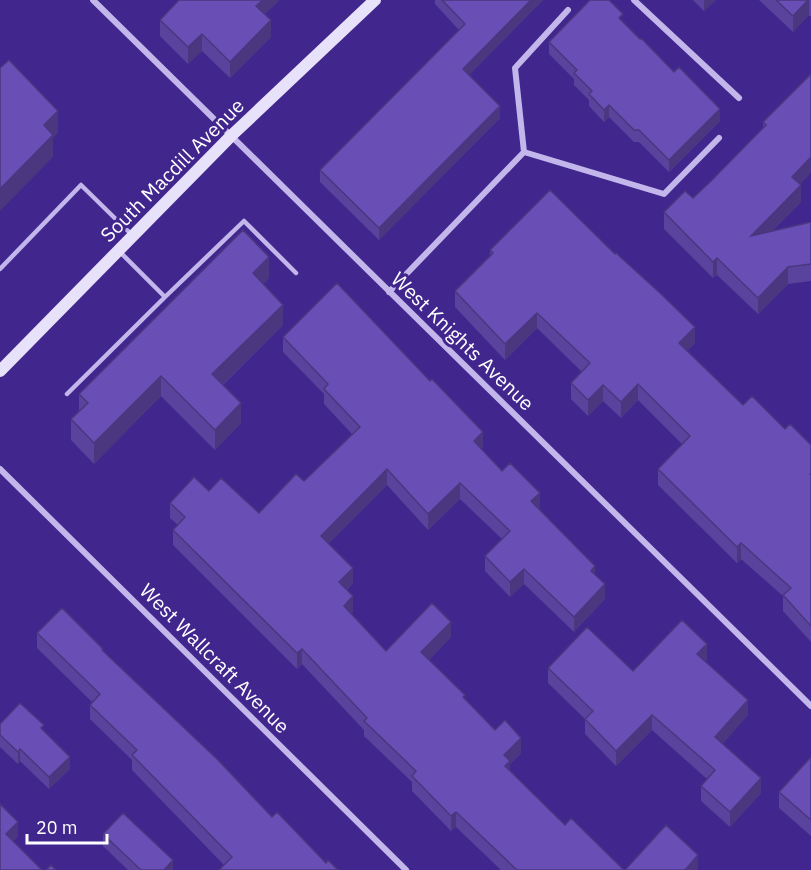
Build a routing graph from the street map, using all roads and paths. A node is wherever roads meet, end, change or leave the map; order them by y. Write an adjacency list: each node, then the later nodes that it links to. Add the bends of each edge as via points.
1 (93, 0): 6 (street, West Knights Avenue)
2 (375, 0): 6 (street, South Macdill Avenue)
3 (638, 1): 5 (street)
4 (568, 9): 8 (street, via 515,68)
5 (739, 98)
6 (231, 136): 9 (street, South Macdill Avenue); 13 (street, West Knights Avenue)
7 (719, 138): 8 (street, via 664,194)
8 (524, 152): 13 (street)
9 (133, 236): 10 (street, South Macdill Avenue); 11 (lane, via 81,185)
10 (118, 251): 14 (lane); 15 (street, South Macdill Avenue)
11 (0, 269)
12 (296, 273): 14 (lane, via 244,221)
13 (389, 292): 18 (street, West Knights Avenue)
14 (165, 297): 16 (lane)
15 (0, 371)
16 (67, 394)
17 (0, 469): 19 (street, West Wallcraft Avenue)
18 (811, 706)
19 (406, 870)

